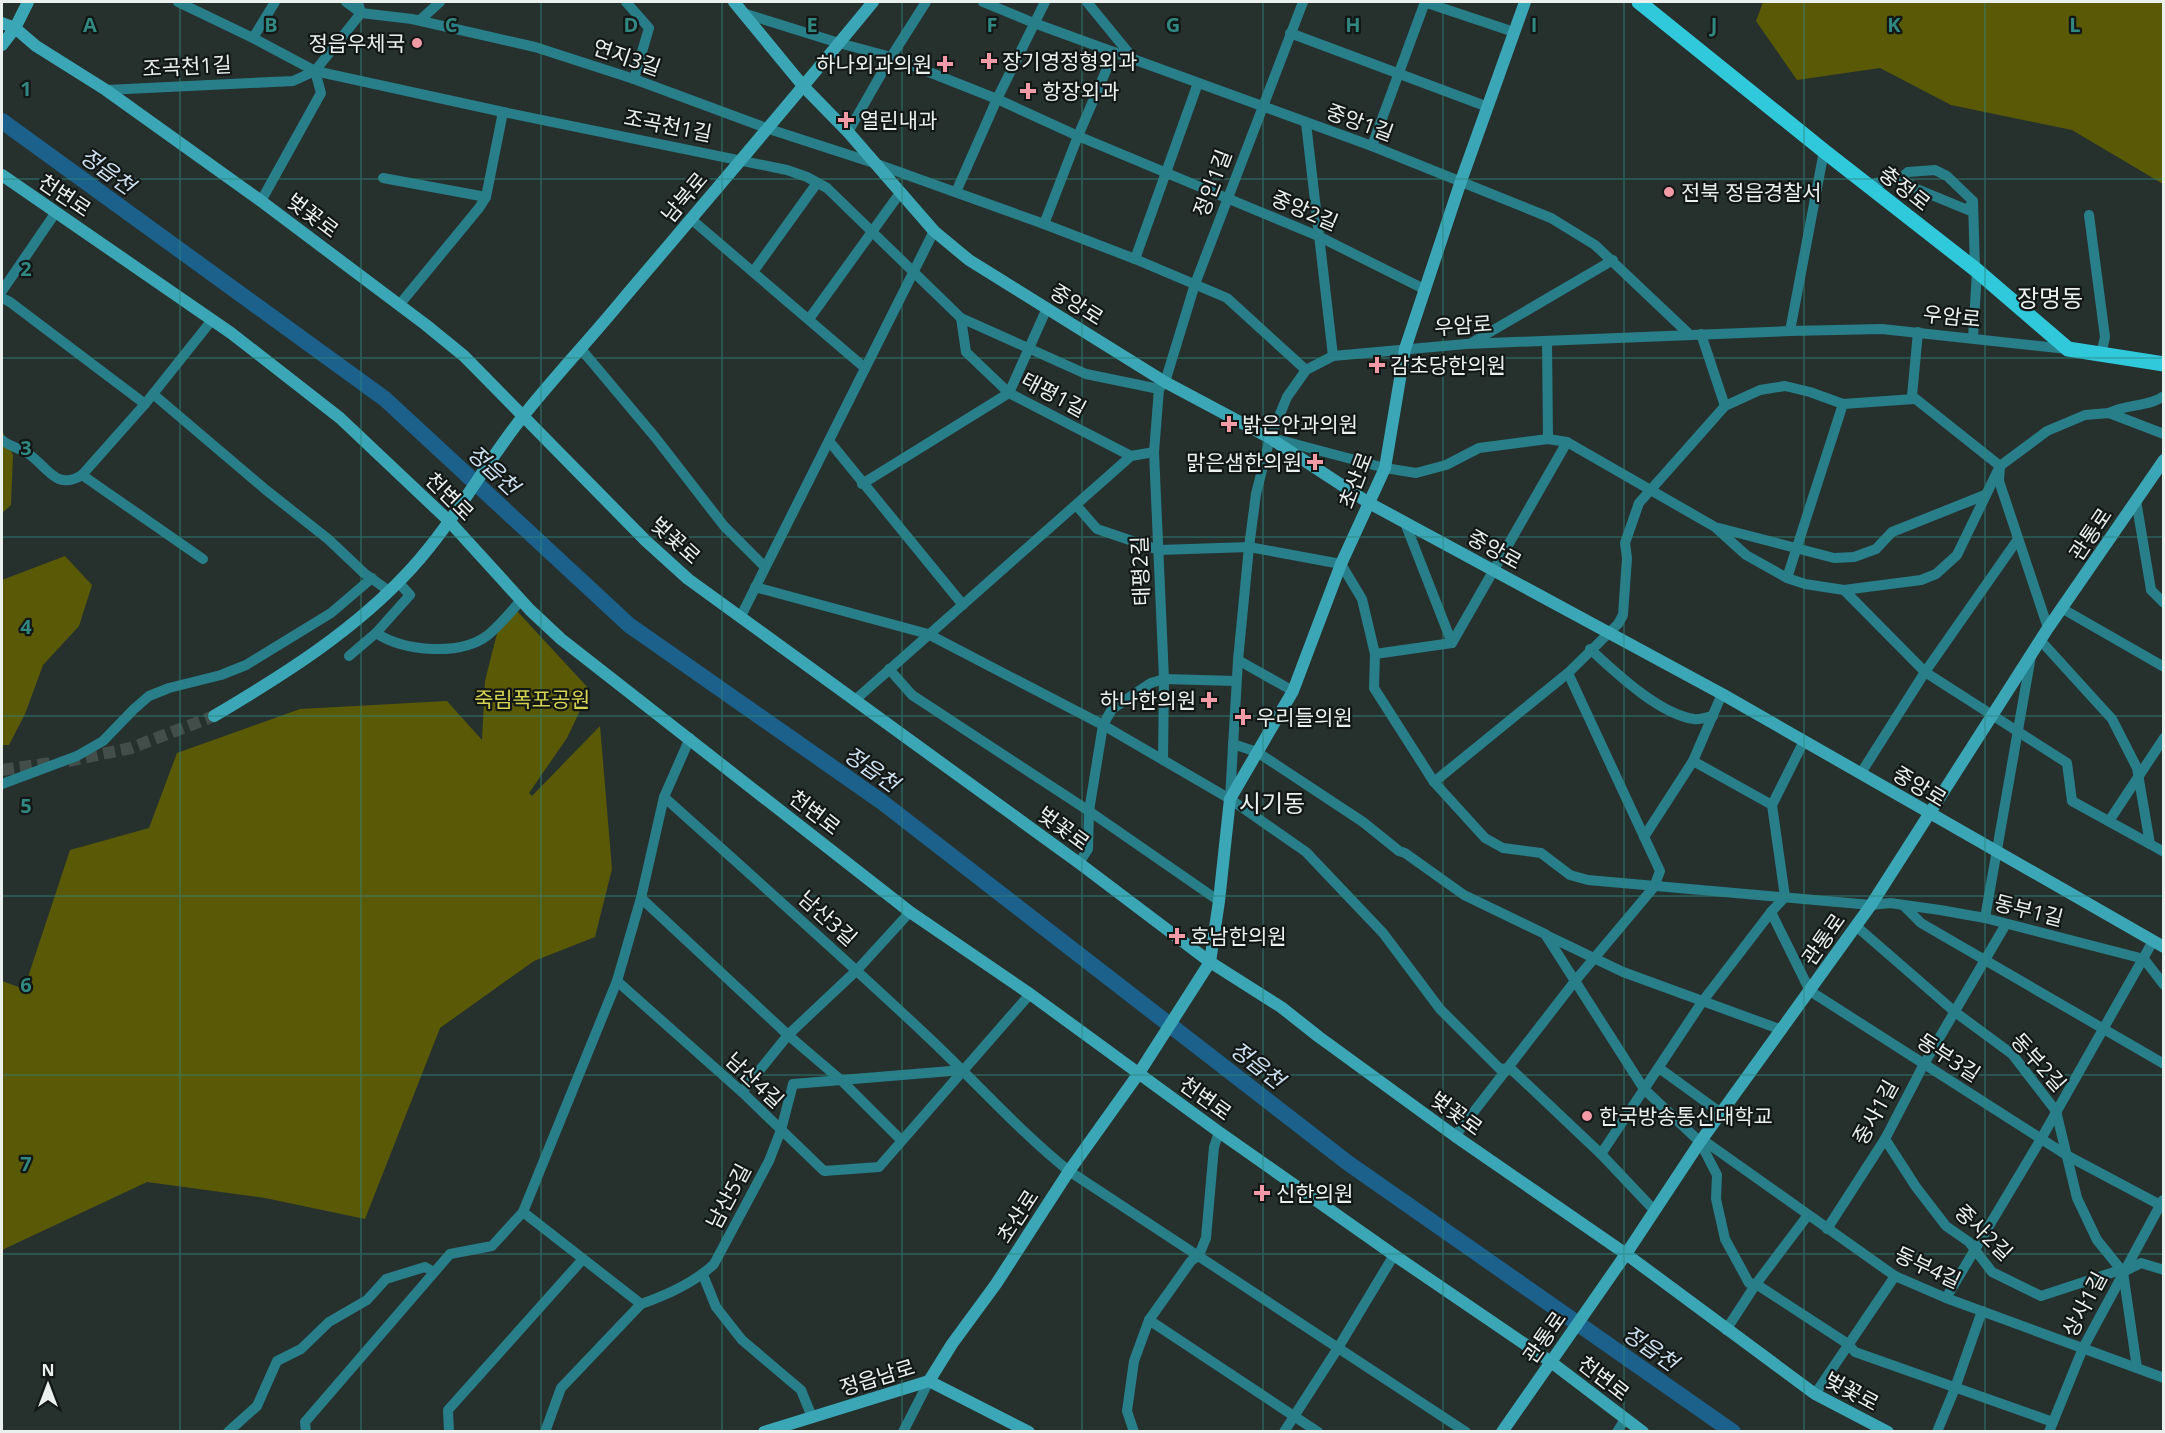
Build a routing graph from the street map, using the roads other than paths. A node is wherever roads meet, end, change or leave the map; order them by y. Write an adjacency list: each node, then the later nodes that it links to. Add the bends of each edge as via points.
1 (28, 2): 23 (street)
2 (178, 2): 26 (street)
3 (275, 2): 26 (street)
4 (346, 2): 18 (street)
5 (358, 2): 18 (street)
6 (440, 2): 20 (street)
7 (626, 2): 34 (street, via 649,28)
8 (734, 2): 19 (street, 중앙로)
9 (873, 2): 28 (street, 남북로)
10 (926, 2): 30 (street)
11 (983, 2): 22 (street, 중앙1길)
12 (1045, 2): 22 (street)
13 (1087, 2): 31 (street)
14 (1303, 2): 25 (street, 정인1길)
15 (1424, 2): 24 (street); 33 (street)
16 (1525, 2): 24 (street, 초산로)
17 (1639, 2): 47 (main road, 충정로)
18 (360, 13): 20 (street, 연지3길); 32 (street)
19 (743, 13): 28 (street, 중앙2길); 36 (street, 중앙로)
20 (420, 20): 34 (street, 연지3길, via 535,47)
21 (2, 23): 23 (street, 벚꽃로)
22 (1034, 23): 29 (street, 중앙1길); 38 (street)
23 (15, 28): 27 (street); 37 (street, 벚꽃로, via 36,46)
24 (1514, 32): 39 (street, 초산로)
25 (1290, 33): 33 (street); 40 (street, 정인1길)
26 (253, 38): 32 (street)
27 (3, 43)
28 (839, 43): 30 (street, 중앙2길); 36 (street, 남북로)
29 (1114, 52): 31 (street, 중앙1길); 45 (street)
30 (891, 57): 38 (street, 중앙2길); 44 (street)
31 (1134, 60): 35 (street, 중앙1길)
32 (315, 72): 37 (street, 조곡천1길, via 293,81); 41 (street, 조곡천1길); 61 (street, 벚꽃로, via 321,93)
33 (1398, 73): 39 (street); 46 (street)
34 (634, 79): 43 (street, 연지3길)
35 (1198, 83): 40 (street, 중앙1길); 50 (street)
36 (804, 87): 43 (street, 남북로); 44 (street, 중앙로)
37 (106, 90): 61 (street, 벚꽃로)
38 (997, 99): 45 (street, 중앙2길); 57 (street)
39 (1488, 107): 54 (street, 초산로)
40 (1263, 108): 42 (street, 중앙1길); 60 (street, 정인1길)
41 (502, 112): 48 (street, 조곡천1길); 59 (street)
42 (1306, 123): 46 (street, 중앙1길); 69 (street)
43 (769, 129): 48 (street, 남북로); 49 (street, 연지3길)
44 (848, 132): 49 (street, 중앙로)
45 (1078, 136): 50 (street, 중앙2길); 66 (street)
46 (1372, 146): 54 (street, 중앙1길)
47 (1824, 151): 56 (main road, 충정로); 84 (street)
48 (741, 160): 55 (street, 조곡천1길, via 787,170); 65 (street, 남북로)
49 (874, 163): 57 (street, 연지3길); 58 (street, 중앙로)
50 (1165, 173): 60 (street, 중앙2길); 70 (street)
51 (2, 175): 63 (street, 천변로)
52 (383, 178): 59 (street)
53 (1901, 178): 56 (street); 62 (street, via 1917,189 1968,210); 62 (street, via 1908,172 1935,170)
54 (1461, 181): 71 (street, 중앙1길, via 1551,218); 76 (street, 초산로)
55 (817, 183): 67 (street, 조곡천1길); 73 (street)
56 (1867, 185): 72 (main road, 충정로)
57 (956, 192): 66 (street, 연지3길)
58 (900, 193): 67 (street); 68 (street, 중앙로)
59 (486, 197): 79 (street)
60 (1227, 199): 69 (street, 중앙2길); 75 (street, 정인1길)
61 (261, 201): 79 (street, 벚꽃로)
62 (1973, 201): 72 (street)
63 (56, 212): 77 (street); 83 (street, 천변로)
64 (2089, 215): 94 (street, via 2105,337)
65 (691, 219): 73 (street); 91 (street, 남북로)
66 (1044, 224): 70 (street, 연지3길)
67 (872, 230): 74 (street, 조곡천1길); 82 (street)
68 (933, 231): 74 (street); 80 (street, 중앙로, via 969,260)
69 (1318, 236): 76 (street, 중앙2길); 95 (street)
70 (1135, 259): 75 (street, 연지3길)
71 (1613, 260): 86 (street, 중앙1길); 89 (street)
72 (1976, 270): 87 (street); 93 (main road, 충정로)
73 (753, 272): 82 (street)
74 (913, 273): 81 (street, 조곡천1길); 97 (street)
75 (1196, 284): 98 (street, 연지3길, via 1227,298); 99 (street, 정인1길)
76 (1426, 290): 92 (street, 초산로)
77 (2, 291)
78 (2, 298): 104 (street)
79 (400, 304): 108 (street, 벚꽃로, via 464,356)
80 (1047, 308): 90 (street); 99 (street, 중앙로)
81 (961, 318): 90 (street, 조곡천1길); 100 (street, 태평1길, via 966,352)
82 (808, 319): 97 (street)
83 (212, 320): 101 (street); 127 (street, 천변로, via 340,418)
84 (1790, 331): 85 (street, 우암로); 86 (street, 우암로)
85 (1918, 332): 87 (street, 우암로); 103 (street)
86 (1696, 335): 88 (street, 우암로); 106 (street)
87 (1973, 338): 93 (street, 우암로)
88 (1547, 341): 89 (street, 우암로); 111 (street)
89 (1470, 344): 92 (street, 우암로)
90 (1031, 348): 99 (street, 조곡천1길, via 1086,374); 100 (street)
91 (581, 349): 108 (street, 남북로); 136 (street, via 724,526)
92 (1405, 349): 95 (street, 우암로); 119 (street, 초산로)
93 (2068, 349): 94 (main road)
94 (2101, 354): 96 (main road)
95 (1333, 356): 98 (street, 우암로)
96 (2163, 364)
97 (866, 368): 113 (street)
98 (1306, 370): 110 (street, 우암로, via 1287,397)
99 (1162, 386): 110 (street, 중앙로); 115 (street, 태평2길)
100 (1009, 393): 116 (street, 태평1길); 121 (street)
101 (153, 394): 104 (street); 138 (street)
102 (2163, 396): 107 (street, via 2156,402)
103 (1914, 399): 105 (street); 118 (street)
104 (145, 404): 120 (street)
105 (1843, 404): 106 (street, via 1785,386 1760,390); 132 (street)
106 (1725, 406): 122 (street)
107 (2109, 413): 109 (street); 118 (street, via 2085,415 2048,431)
108 (524, 416): 127 (street, 남북로); 149 (street, 벚꽃로, via 646,541 688,579)
109 (2163, 434)
110 (1270, 438): 119 (street); 125 (street, 중앙로); 131 (street, 우암로, via 1256,494)
111 (1548, 439): 114 (street); 119 (street, via 1479,448 1446,465 1416,472)
112 (2, 440): 120 (street, via 26,452 53,477 66,480)
113 (829, 441): 121 (street); 136 (street)
114 (1567, 442): 122 (street); 137 (street)
115 (1154, 452): 116 (street); 133 (street, 태평2길)
116 (1131, 456): 126 (street)
117 (2163, 460): 124 (street, 관통로)
118 (2000, 466): 123 (street); 130 (street, via 1999,481)
119 (1385, 468): 125 (street, 초산로)
120 (82, 475): 134 (street)
121 (862, 484): 146 (street)
122 (1649, 490): 129 (street); 153 (street, via 1639,503 1626,543 1623,615)
123 (1985, 495): 132 (street, via 1892,532 1866,554 1834,558); 142 (street, via 1958,555 1936,574 1921,580)
124 (2136, 500): 145 (street, via 2151,590); 147 (street, 관통로)
125 (1369, 503): 128 (street, 중앙로); 135 (street, 초산로)
126 (1076, 505): 133 (street, via 1097,529); 146 (street)
127 (449, 521): 140 (street, 남북로); 144 (street, 천변로)
128 (1406, 523): 137 (street, 중앙로); 155 (street)
129 (1715, 527): 132 (street); 139 (street, via 1746,555)
130 (2018, 539): 150 (street); 163 (street)
131 (1249, 547): 133 (street); 135 (street); 160 (street, 우암로)
132 (1797, 549): 139 (street)
133 (1158, 550): 165 (street, 태평2길)
134 (203, 559)
135 (1341, 564): 157 (street, 동부1길, via 1362,599); 167 (street, 초산로)
136 (765, 567): 141 (street)
137 (1494, 571): 153 (street, 중앙로); 155 (street)
138 (372, 578): 143 (street); 185 (street, via 331,613 246,665 149,696 103,741 77,756)
139 (1787, 578): 142 (street)
140 (398, 582): 143 (street, 남북로); 148 (street, via 410,595)
141 (754, 587): 149 (street); 152 (street)
142 (1844, 590): 163 (street)
143 (387, 594): 148 (street); 171 (street, 남북로, via 358,620 279,676)
144 (521, 600): 151 (street, via 488,635 468,646 412,648 389,642); 175 (street, 천변로, via 561,639)
145 (2163, 603)
146 (963, 605): 152 (street)
147 (2063, 609): 150 (street, 관통로); 161 (street)
148 (397, 610): 151 (street)
149 (741, 616): 169 (street, 벚꽃로)
150 (2048, 628): 154 (street, 관통로)
151 (376, 633): 158 (street)
152 (928, 634): 162 (street); 173 (street)
153 (1608, 634): 156 (street); 168 (street, 중앙로)
154 (2041, 641): 159 (street, 관통로); 183 (street, via 2112,719 2137,768)
155 (1452, 643): 157 (street)
156 (1590, 650): 164 (street); 172 (street, via 1664,708 1695,719)
157 (1375, 654): 184 (street, 동부1길, via 1374,688)
158 (350, 656)
159 (2031, 656): 170 (street, 관통로); 174 (street)
160 (1238, 660): 166 (street, 우암로); 167 (street)
161 (2163, 667)
162 (889, 669): 169 (street); 189 (street, via 912,695)
163 (1924, 672): 170 (street); 182 (street)
164 (1568, 673): 184 (street); 192 (street)
165 (1164, 679): 166 (street); 173 (street, via 1151,683 1112,709); 180 (street, 태평2길)
166 (1236, 681): 178 (street, 우암로)
167 (1293, 691): 179 (street, 초산로)
168 (1722, 694): 172 (street); 177 (street, 중앙로)
169 (855, 700): 196 (street, 벚꽃로)
170 (1992, 715): 174 (street); 190 (street, 관통로)
171 (214, 716)
172 (1713, 716): 181 (street)
173 (1102, 725): 180 (street); 189 (street)
174 (2018, 731): 191 (street, via 2067,763 2072,801); 195 (street)
175 (690, 738): 186 (street); 203 (street, 천변로)
176 (2163, 738): 183 (street)
177 (1804, 741): 182 (street, 중앙로); 188 (street)
178 (1233, 744): 179 (street); 187 (street, 우암로)
179 (1257, 752): 187 (street, 초산로); 208 (street, via 1464,895)
180 (1163, 760): 187 (street)
181 (1693, 760): 188 (street); 192 (street)
182 (1861, 773): 190 (street, 중앙로)
183 (2138, 778): 191 (street); 193 (street)
184 (1434, 782): 197 (street, 동부1길, via 1485,838 1503,848 1540,853 1570,875 1588,880)
185 (2, 784)
186 (664, 797): 199 (street); 214 (street, 남산3길)
187 (1230, 800): 200 (street, 초산로); 227 (street, via 1306,852 1383,933 1440,1009 1500,1069)
188 (1772, 805): 198 (street)
189 (1089, 811): 196 (street, via 1088,849); 200 (street)
190 (1928, 813): 195 (street, 중앙로); 201 (street, 관통로)
191 (2109, 821): 193 (street)
192 (1644, 837): 197 (street, via 1660,871)
193 (2150, 844): 194 (street)
194 (2163, 852)
195 (1997, 853): 205 (street); 209 (street, 중앙로)
196 (1079, 862): 213 (street, 벚꽃로)
197 (1654, 887): 198 (street, 동부1길); 210 (street)
198 (1785, 897): 201 (street, 동부1길); 204 (street)
199 (641, 898): 215 (street); 224 (street)
200 (1219, 901): 213 (street, 초산로)
201 (1871, 905): 202 (street, 동부1길); 207 (street, 관통로)
202 (1904, 905): 205 (street, 동부1길); 212 (street, via 1921,923)
203 (910, 912): 214 (street); 219 (street, 천변로)
204 (1771, 912): 218 (street); 220 (street)
205 (1985, 918): 206 (street, 동부1길)
206 (2006, 924): 211 (street, 동부1길); 212 (street, 중사1길)
207 (1856, 926): 218 (street, 관통로); 221 (street, 동부2길)
208 (1545, 934): 210 (street); 216 (street)
209 (2158, 944): 211 (street)
210 (1595, 957): 216 (street); 220 (street)
211 (2144, 959): 217 (street); 222 (street)
212 (1985, 961): 221 (street, 중사1길); 222 (street)
213 (1210, 962): 230 (street, 초산로); 238 (street, 벚꽃로, via 1281,1007)
214 (857, 970): 224 (street); 229 (street, 남산3길)
215 (617, 981): 233 (street, 남산4길); 248 (street)
216 (1575, 981): 227 (street); 232 (street)
217 (2163, 985)
218 (1810, 991): 223 (street, 관통로); 225 (street, 동부3길)
219 (1030, 994): 229 (street); 230 (street, 천변로)
220 (1702, 1002): 223 (street); 228 (street)
221 (1955, 1012): 225 (street, 중사1길); 234 (street, 동부2길, via 2012,1054)
222 (2104, 1029): 226 (street); 234 (street)
223 (1782, 1030): 235 (street, 관통로)
224 (788, 1035): 231 (street); 233 (street)
225 (1924, 1064): 239 (street, 중사1길); 240 (street, 동부3길)
226 (2163, 1064)
227 (1510, 1068): 238 (street); 243 (street)
228 (1659, 1068): 232 (street); 235 (street)
229 (963, 1070): 231 (street, 남산5길); 241 (street); 245 (street, 남산3길)
230 (1139, 1073): 237 (street, 천변로); 245 (street, 초산로)
231 (842, 1081): 236 (street, 남산5길, via 794,1084); 241 (street)
232 (1644, 1089): 242 (street); 243 (street)
233 (742, 1092): 236 (street, 남산4길)
234 (2056, 1111): 240 (street); 244 (street, 동부2길)
235 (1721, 1113): 242 (street, 관통로)
236 (781, 1130): 241 (street, 남산4길, via 824,1171 879,1167); 259 (street, 남산5길, via 725,1244)
237 (1219, 1132): 253 (street, via 1214,1147 1206,1238); 254 (street, 천변로)
238 (1455, 1136): 252 (street, 벚꽃로)
239 (1885, 1139): 250 (street, 중사1길); 251 (street, 중사2길, via 1946,1226)
240 (2041, 1139): 244 (street, 동부3길); 251 (street)
241 (901, 1140)
242 (1701, 1141): 247 (street, 관통로); 249 (street, 동부4길); 261 (street, via 1717,1175 1716,1199 1725,1239 1749,1283)
243 (1601, 1154): 247 (street)
244 (2068, 1156): 246 (street, 동부3길); 258 (street, 동부2길, via 2077,1198 2097,1240)
245 (1069, 1171): 253 (street, 남산3길); 273 (street, 초산로)
246 (2162, 1204): 258 (street, 상사1길)
247 (1654, 1210): 252 (street, 관통로)
248 (523, 1212): 255 (street); 257 (street, via 492,1246 450,1254)
249 (1808, 1215): 250 (street, 동부4길); 261 (street)
250 (1827, 1229): 260 (street, 동부4길)
251 (1974, 1250): 258 (street, 중사2길, via 1992,1272 2041,1296); 262 (street)
252 (1626, 1254): 266 (street, 벚꽃로); 270 (street, 관통로)
253 (1199, 1255): 265 (street); 268 (street, 남산3길)
254 (1394, 1255): 268 (street); 270 (street, 천변로)
255 (583, 1258): 263 (street); 282 (street, via 448,1410)
256 (2163, 1270): 258 (street, 중사2길, via 2141,1263)
257 (434, 1272): 280 (street, via 425,1268 386,1279 367,1300 329,1322 301,1349 277,1361 257,1406); 281 (street, via 305,1422)
258 (2123, 1272): 269 (street, 상사1길); 271 (street)
259 (703, 1275): 263 (street, 남산5길); 277 (street, via 716,1307 742,1340 801,1390)
260 (1895, 1276): 262 (street, 동부4길); 267 (street)
261 (1756, 1284): 266 (street); 267 (street)
262 (1946, 1298): 264 (street, 동부4길)
263 (641, 1304): 283 (street, via 561,1388)
264 (1982, 1311): 269 (street, 동부4길); 274 (street)
265 (1149, 1320): 276 (street); 287 (street, via 1129,1387 1127,1410)
266 (1726, 1330): 275 (street, 벚꽃로)
267 (1848, 1344): 274 (street, via 1855,1352); 275 (street)
268 (1338, 1348): 276 (street); 290 (street, 남산3길)
269 (2083, 1348): 271 (street, 동부4길); 279 (street, 상사1길)
270 (1551, 1362): 278 (street, 천변로); 291 (street, 관통로)
271 (2137, 1368): 272 (street, 동부4길)
272 (2163, 1378)
273 (929, 1381): 277 (street, 정읍남로); 285 (street); 286 (street, 정읍남로)
274 (1955, 1388): 279 (street); 295 (street)
275 (1815, 1394): 294 (street, 벚꽃로)
276 (1295, 1415): 288 (street); 289 (street)
277 (812, 1417): 284 (street, 정읍남로)
278 (1625, 1419): 292 (street); 293 (street, 천변로)
279 (2051, 1426)
280 (228, 1431)
281 (306, 1431)
282 (449, 1431)
283 (545, 1431)
284 (764, 1431)
285 (903, 1431)
286 (1029, 1431)
287 (1134, 1431)
288 (1284, 1431)
289 (1318, 1431)
290 (1466, 1431)
291 (1502, 1431)
292 (1617, 1431)
293 (1643, 1431)
294 (1887, 1431)
295 (1937, 1431)

